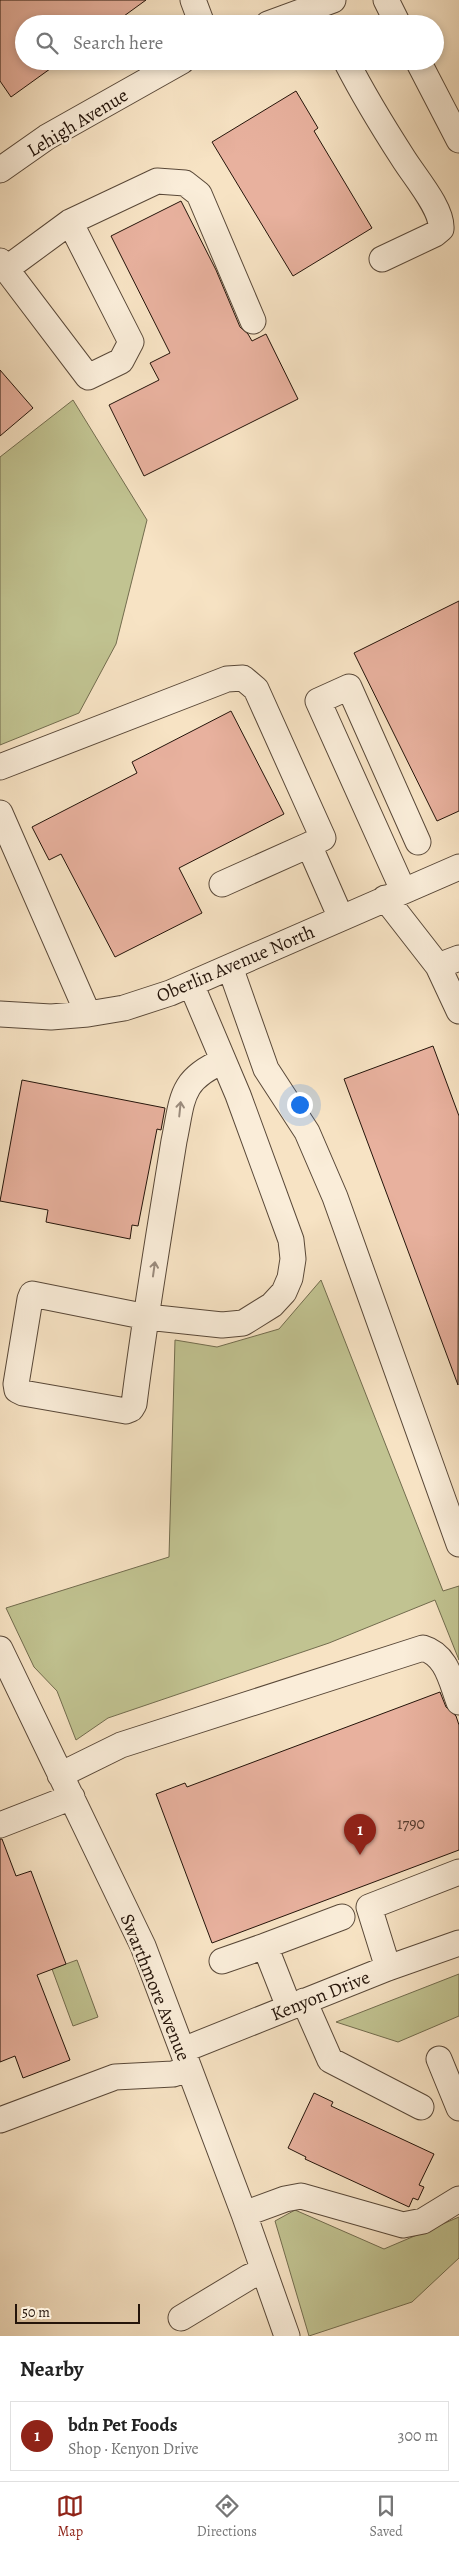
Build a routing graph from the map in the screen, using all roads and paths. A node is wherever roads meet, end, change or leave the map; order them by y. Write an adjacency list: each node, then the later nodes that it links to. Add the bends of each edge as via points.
1 (192, 0): 4 (street)
2 (386, 0): 6 (street)
3 (328, 6): 5 (street)
4 (198, 15)
5 (298, 15)
6 (394, 15)
7 (166, 70): 11 (street, Lehigh Avenue, via 47,137)
8 (351, 70): 13 (street, via 424,188 441,222 441,229 435,234)
9 (423, 70): 10 (street)
10 (459, 140)
11 (0, 170)
12 (70, 222): 14 (street); 14 (street, via 131,342 121,361 88,377); 15 (street, via 157,181 185,183 199,194)
13 (382, 259)
14 (3, 265)
15 (253, 321)
16 (0, 768): 19 (street, via 227,679 243,678 256,688 323,838)
17 (0, 813): 29 (street)
18 (418, 842): 22 (street, via 349,687 318,701)
19 (308, 845): 21 (street); 23 (street)
20 (459, 866): 22 (street, Oberlin Avenue North)
21 (222, 884)
22 (394, 894): 23 (street, Oberlin Avenue North); 24 (street)
23 (341, 918): 25 (street, Oberlin Avenue North)
24 (448, 962): 27 (street)
25 (230, 967): 26 (street, Oberlin Avenue North); 32 (street, via 266,1069 307,1132 335,1197)
26 (191, 984): 29 (street, Oberlin Avenue North, via 124,1008); 30 (street)
27 (459, 1011)
28 (0, 1014): 29 (street, Oberlin Avenue North)
29 (88, 1014)
30 (223, 1061): 31 (street, one-way to 30, via 181,1097 204,1069); 31 (street, via 291,1240 294,1259 290,1278 284,1292 272,1305 243,1324 222,1325)
31 (147, 1317): 31 (street, via 131,1409 126,1411 17,1390 32,1294)
32 (459, 1544)
33 (0, 1649): 34 (street, Swarthmore Avenue)
34 (10, 1695): 36 (street, Swarthmore Avenue)
35 (459, 1702): 36 (street, via 443,1659 424,1648 121,1745)
36 (60, 1774): 37 (street, Swarthmore Avenue)
37 (72, 1797): 38 (street); 47 (street, Swarthmore Avenue, via 143,1946)
38 (0, 1825)
39 (459, 1872): 44 (street, via 369,1907)
40 (342, 1917): 42 (street)
41 (459, 1943): 44 (street, Kenyon Drive)
42 (265, 1946): 43 (street); 45 (street)
43 (222, 1961)
44 (388, 1968): 45 (street, Kenyon Drive)
45 (297, 2004): 47 (street, Kenyon Drive); 48 (street, via 330,2060)
46 (439, 2059): 49 (street)
47 (186, 2060): 50 (street, Kenyon Drive, via 173,2074 115,2077); 52 (street, Swarthmore Avenue)
48 (421, 2106)
49 (459, 2108)
50 (0, 2120)
51 (459, 2199): 52 (street, via 423,2221 403,2225 301,2196)
52 (244, 2214): 53 (street, Swarthmore Avenue)
53 (264, 2271): 54 (street); 55 (street, Swarthmore Avenue)
54 (181, 2318)
55 (287, 2336)

